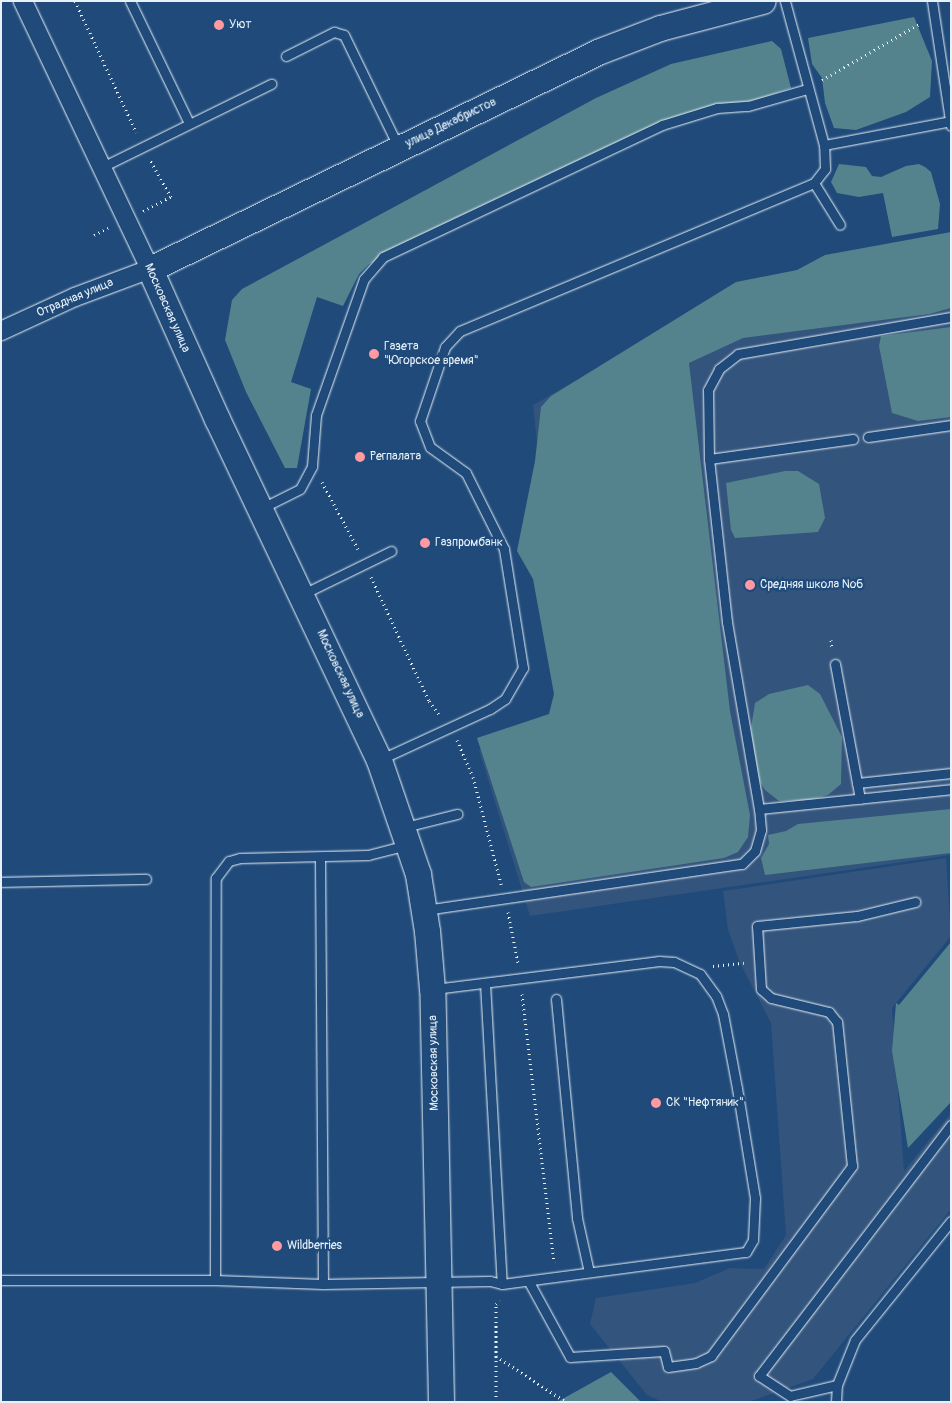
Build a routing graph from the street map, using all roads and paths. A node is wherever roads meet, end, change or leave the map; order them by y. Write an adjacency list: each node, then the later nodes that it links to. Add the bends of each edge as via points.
1 (23, 1): 16 (street, Московская улица)
2 (75, 1): 14 (path)
3 (130, 1): 11 (lane)
4 (762, 1): 15 (main road, улица Декабристов, via 702,12 600,51)
5 (785, 1): 10 (lane)
6 (932, 1): 7 (lane)
7 (934, 17): 10 (path); 12 (lane)
8 (286, 56): 15 (lane, via 334,32 344,35)
9 (271, 84): 11 (lane)
10 (807, 89): 13 (lane); 28 (lane, via 748,106 717,108 662,125 383,257 364,279 316,415)
11 (189, 123): 14 (lane)
12 (950, 123): 13 (lane)
13 (824, 145): 17 (lane, via 825,169)
14 (143, 146): 16 (lane); 18 (path, via 171,197)
15 (400, 148): 21 (main road, улица Декабристов)
16 (100, 168): 18 (street, Московская улица)
17 (814, 183): 19 (lane); 36 (lane, via 460,331 445,347 420,421 430,447 466,473 504,549 524,668 505,699)
18 (124, 220): 20 (path); 21 (street, Московская улица)
19 (840, 225)
20 (94, 235)
21 (150, 269): 23 (street, Отрадная улица, via 75,297); 29 (main road, Московская улица, via 217,419)
22 (951, 317): 27 (lane, via 738,354 719,369 708,390)
23 (1, 331)
24 (951, 425): 25 (lane)
25 (868, 437)
26 (853, 439): 27 (lane)
27 (709, 459): 42 (lane, via 727,622)
28 (312, 466): 29 (lane, via 300,489); 31 (path)
29 (262, 508): 32 (main road, Московская улица)
30 (392, 551): 31 (lane)
31 (365, 564): 32 (lane); 36 (path, via 429,701)
32 (303, 594): 37 (main road, Московская улица)
33 (830, 640): 34 (path)
34 (832, 646)
35 (835, 664): 39 (lane)
36 (448, 727): 37 (lane); 48 (path, via 463,749 473,777)
37 (379, 760): 44 (main road, Московская улица)
38 (951, 773): 39 (lane)
39 (857, 783): 41 (lane)
40 (951, 789): 41 (lane)
41 (860, 799): 42 (lane)
42 (759, 809): 48 (lane, via 761,830 755,851 742,864)
43 (457, 814): 44 (lane)
44 (407, 836): 45 (lane, via 384,853); 50 (main road, Московская улица)
45 (320, 857): 61 (lane, via 240,858 229,861 216,878); 64 (lane)
46 (146, 879): 47 (lane)
47 (1, 882)
48 (504, 899): 50 (lane); 53 (path)
49 (915, 902): 51 (lane, via 857,916 757,926)
50 (425, 910): 55 (main road, Московская улица)
51 (758, 962): 52 (path, via 715,965); 63 (lane, via 758,980 766,994 829,1012 837,1022 852,1166 711,1356 696,1362 668,1367 664,1350 570,1357)
52 (700, 974): 53 (lane, via 674,962 659,961); 59 (lane, via 723,1014 755,1198 754,1240 746,1252)
53 (521, 978): 54 (lane); 63 (path, via 555,1261)
54 (485, 982): 55 (lane); 65 (lane)
55 (432, 989): 62 (main road, Московская улица)
56 (556, 999): 59 (lane, via 577,1218)
57 (951, 1125): 67 (lane, via 759,1376 790,1396)
58 (951, 1221): 67 (lane, via 855,1340)
59 (588, 1272): 63 (lane)
60 (1, 1280): 61 (lane)
61 (215, 1280): 64 (lane)
62 (439, 1282): 64 (lane); 65 (lane, via 490,1281); 68 (main road, Московская улица)
63 (529, 1282): 65 (lane); 66 (path, via 496,1304)
64 (324, 1284)
65 (502, 1284)
66 (496, 1356): 69 (path); 70 (path)
67 (837, 1385): 71 (lane)
68 (441, 1402)
69 (496, 1402)
70 (566, 1402)
71 (836, 1402)

